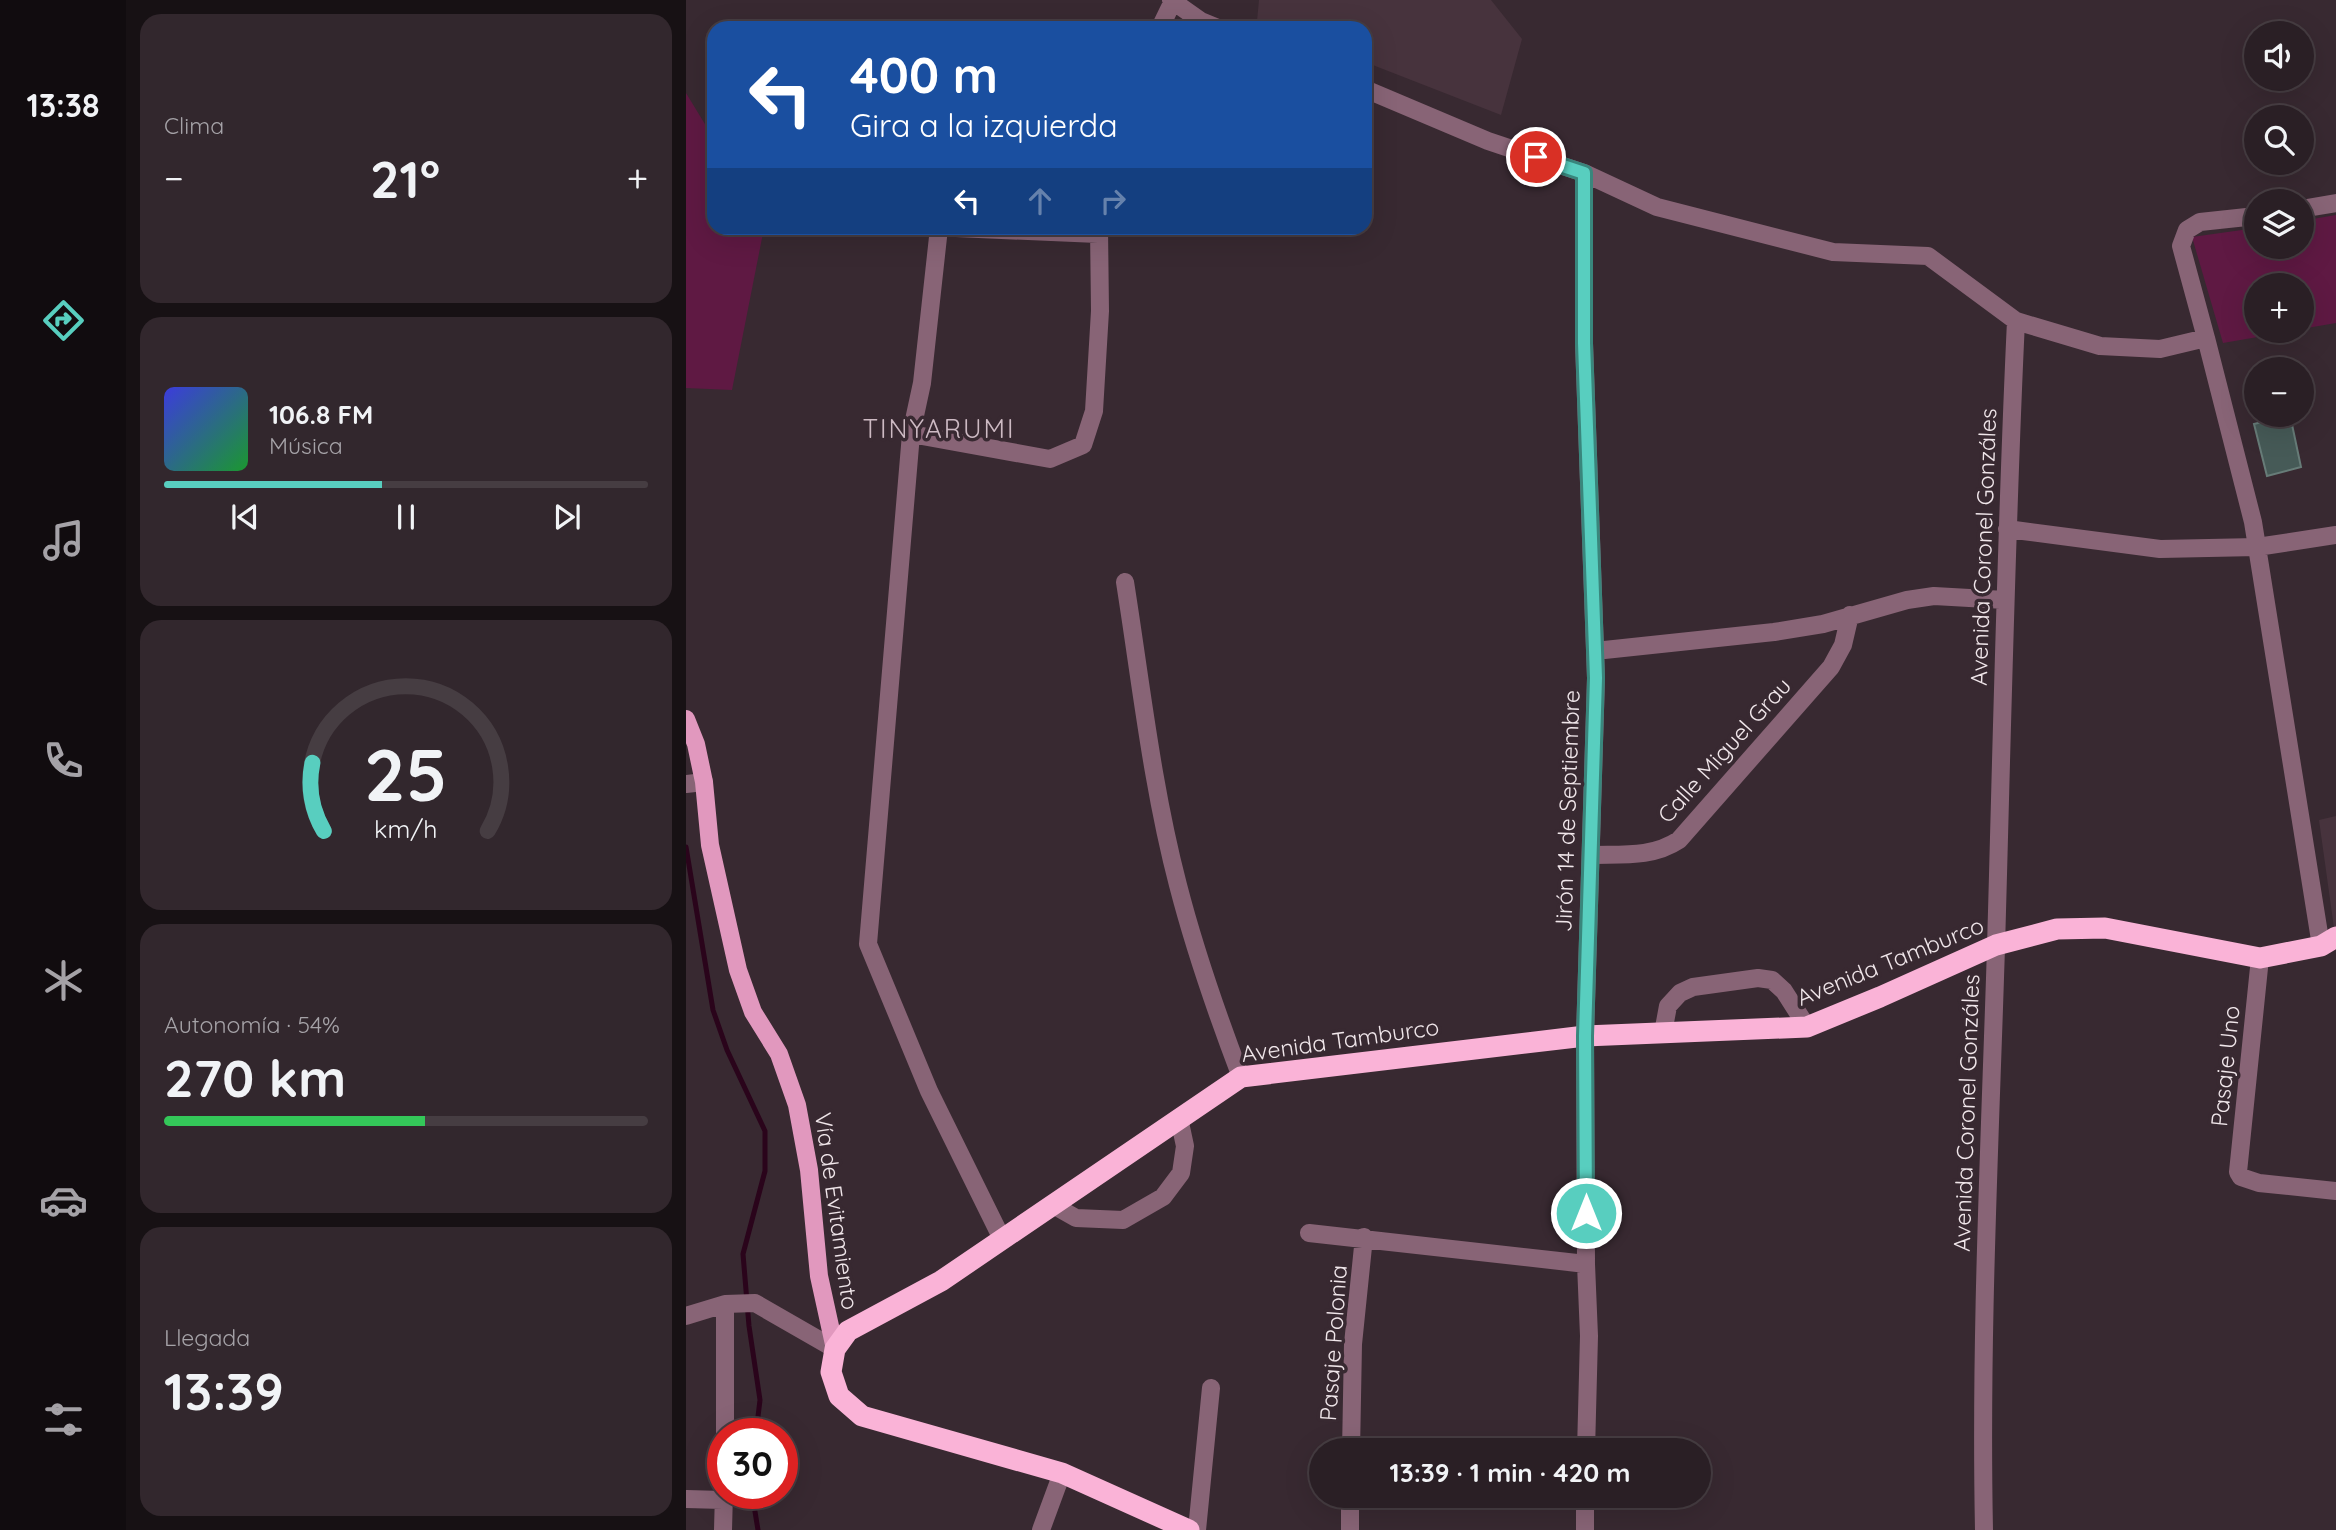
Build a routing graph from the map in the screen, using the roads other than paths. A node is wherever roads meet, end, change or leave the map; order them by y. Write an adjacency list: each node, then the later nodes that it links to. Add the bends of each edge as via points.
1 (1172, 1): 2 (street); 3 (street)
2 (1163, 21)
3 (1201, 21)
4 (1372, 92): 5 (street, via 1488,141)
5 (1584, 173): 11 (street, via 1657,207 1833,252 1928,256); 20 (street, Jirón 14 de Septiembre, via 1584,343)
6 (2336, 203): 7 (street)
7 (2314, 207)
8 (2244, 217): 12 (street, via 2200,222 2187,230 2181,246)
9 (938, 235): 13 (street, via 922,383)
10 (1099, 235): 13 (street, via 1094,411 1083,444 1051,459)
11 (2016, 321): 12 (street, via 2100,346 2160,349); 14 (street, Avenida Coronel Gonzáles)
12 (2206, 338): 16 (street)
13 (911, 434): 36 (street, via 868,944 929,1091)
14 (2007, 529): 16 (street, via 2160,549); 18 (street, Avenida Coronel Gonzáles)
15 (2336, 535): 16 (street)
16 (2257, 548): 24 (street)
17 (1125, 582): 30 (street, via 1164,826 1208,988)
18 (2005, 600): 19 (street, via 1934,596); 25 (street, Avenida Coronel Gonzáles)
19 (1850, 615): 20 (street, via 1774,632); 23 (street, Calle Miguel Grau, via 1843,645 1831,667 1679,840 1651,853)
20 (1595, 651): 23 (street, Jirón 14 de Septiembre)
21 (686, 719): 22 (main road, Vía de Evitamiento, via 696,744)
22 (695, 783): 40 (main road, Vía de Evitamiento, via 735,961 753,1012 779,1054 800,1115 819,1276)
23 (1591, 855): 29 (street, Jirón 14 de Septiembre)
24 (2328, 942): 26 (highway, Avenida Tamburco)
25 (1996, 945): 26 (highway, Avenida Tamburco, via 2057,929 2105,928); 27 (highway, Avenida Tamburco); 57 (street, Avenida Coronel Gonzáles, via 1986,1253)
26 (2260, 958): 32 (street, Pasaje Uno, via 2238,1172 2259,1183)
27 (1807, 1027): 28 (highway, Avenida Tamburco); 28 (street, via 1784,991 1772,980 1758,978 1680,993 1668,1006)
28 (1663, 1033): 29 (highway, Avenida Tamburco)
29 (1585, 1036): 30 (highway, Avenida Tamburco); 37 (street, Jirón 14 de Septiembre)
30 (1241, 1077): 31 (highway, Avenida Tamburco)
31 (1179, 1118): 33 (highway, Avenida Tamburco); 33 (street, via 1185,1146 1181,1173 1163,1197 1123,1220 1076,1218)
32 (2336, 1192)
33 (1053, 1205): 36 (highway, Avenida Tamburco)
34 (1309, 1233): 35 (street, Pasaje Polonia)
35 (1364, 1237): 37 (street, Pasaje Polonia); 43 (street, Pasaje Polonia, via 1353,1344)
36 (1002, 1239): 40 (highway, Avenida Tamburco, via 941,1282 848,1331)
37 (1586, 1264): 44 (street, Jirón 14 de Septiembre)
38 (739, 1303): 39 (street); 40 (street); 42 (street)
39 (686, 1316)
40 (835, 1349): 45 (highway, via 831,1372 839,1396 862,1416)
41 (1211, 1388): 54 (street)
42 (727, 1418)
43 (1351, 1438)
44 (1586, 1438)
45 (1062, 1473): 52 (street); 53 (highway)
46 (707, 1497): 47 (street)
47 (686, 1499)
48 (1350, 1508): 55 (street)
49 (1585, 1508): 56 (street)
50 (724, 1509): 51 (street)
51 (723, 1530)
52 (1041, 1530)
53 (1189, 1530)
54 (1197, 1530)
55 (1349, 1530)
56 (1585, 1530)
57 (1984, 1530)

